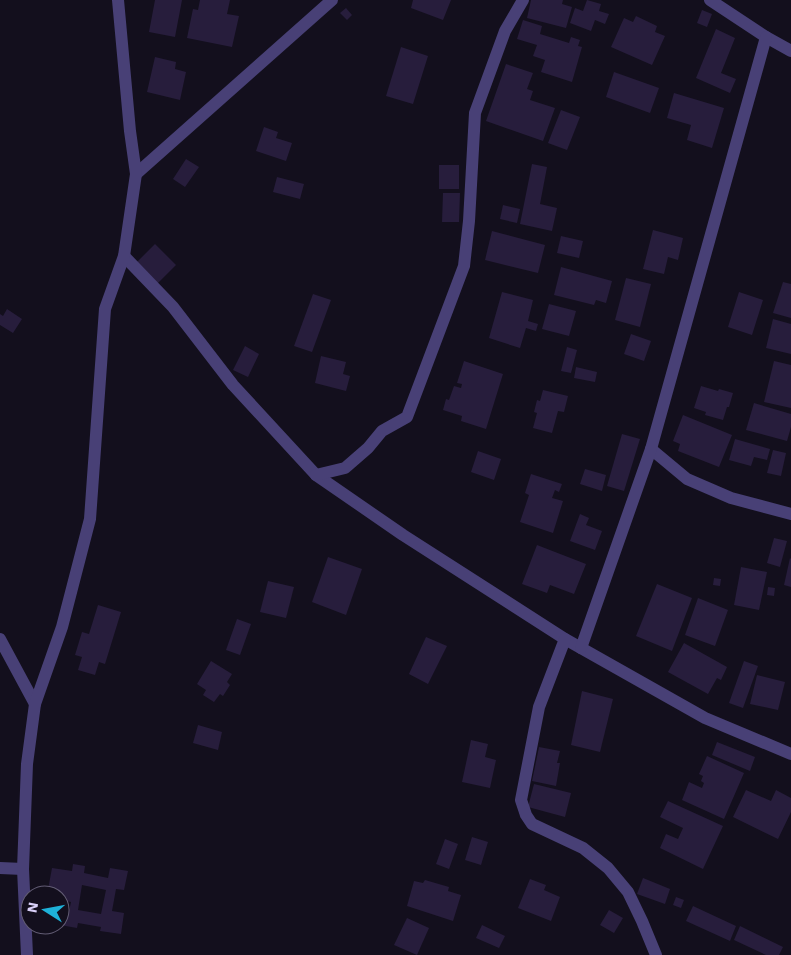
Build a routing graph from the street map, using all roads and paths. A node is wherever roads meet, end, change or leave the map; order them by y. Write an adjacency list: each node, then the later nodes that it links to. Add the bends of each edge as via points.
1 (118, 0): 7 (street)
2 (332, 0): 7 (street)
3 (523, 0): 10 (street, via 505,32 475,113 464,266 407,417 382,431 345,468)
4 (710, 0): 5 (street)
5 (766, 37): 6 (street); 9 (street)
6 (791, 51)
7 (136, 174): 8 (street)
8 (124, 256): 10 (street, via 173,307 233,385); 15 (street, via 105,309 90,519 62,626)
9 (650, 449): 11 (street, via 686,479 731,498); 14 (street)
10 (316, 475): 13 (street)
11 (791, 514)
12 (0, 639): 15 (street)
13 (565, 639): 14 (street); 20 (street, via 539,707 521,800 532,824 583,848 608,868 628,892)
14 (581, 648): 16 (street, via 705,718)
15 (35, 704): 18 (street, via 27,764)
16 (791, 754)
17 (0, 868): 18 (street)
18 (23, 869): 19 (street)
19 (27, 955)
20 (656, 955)

